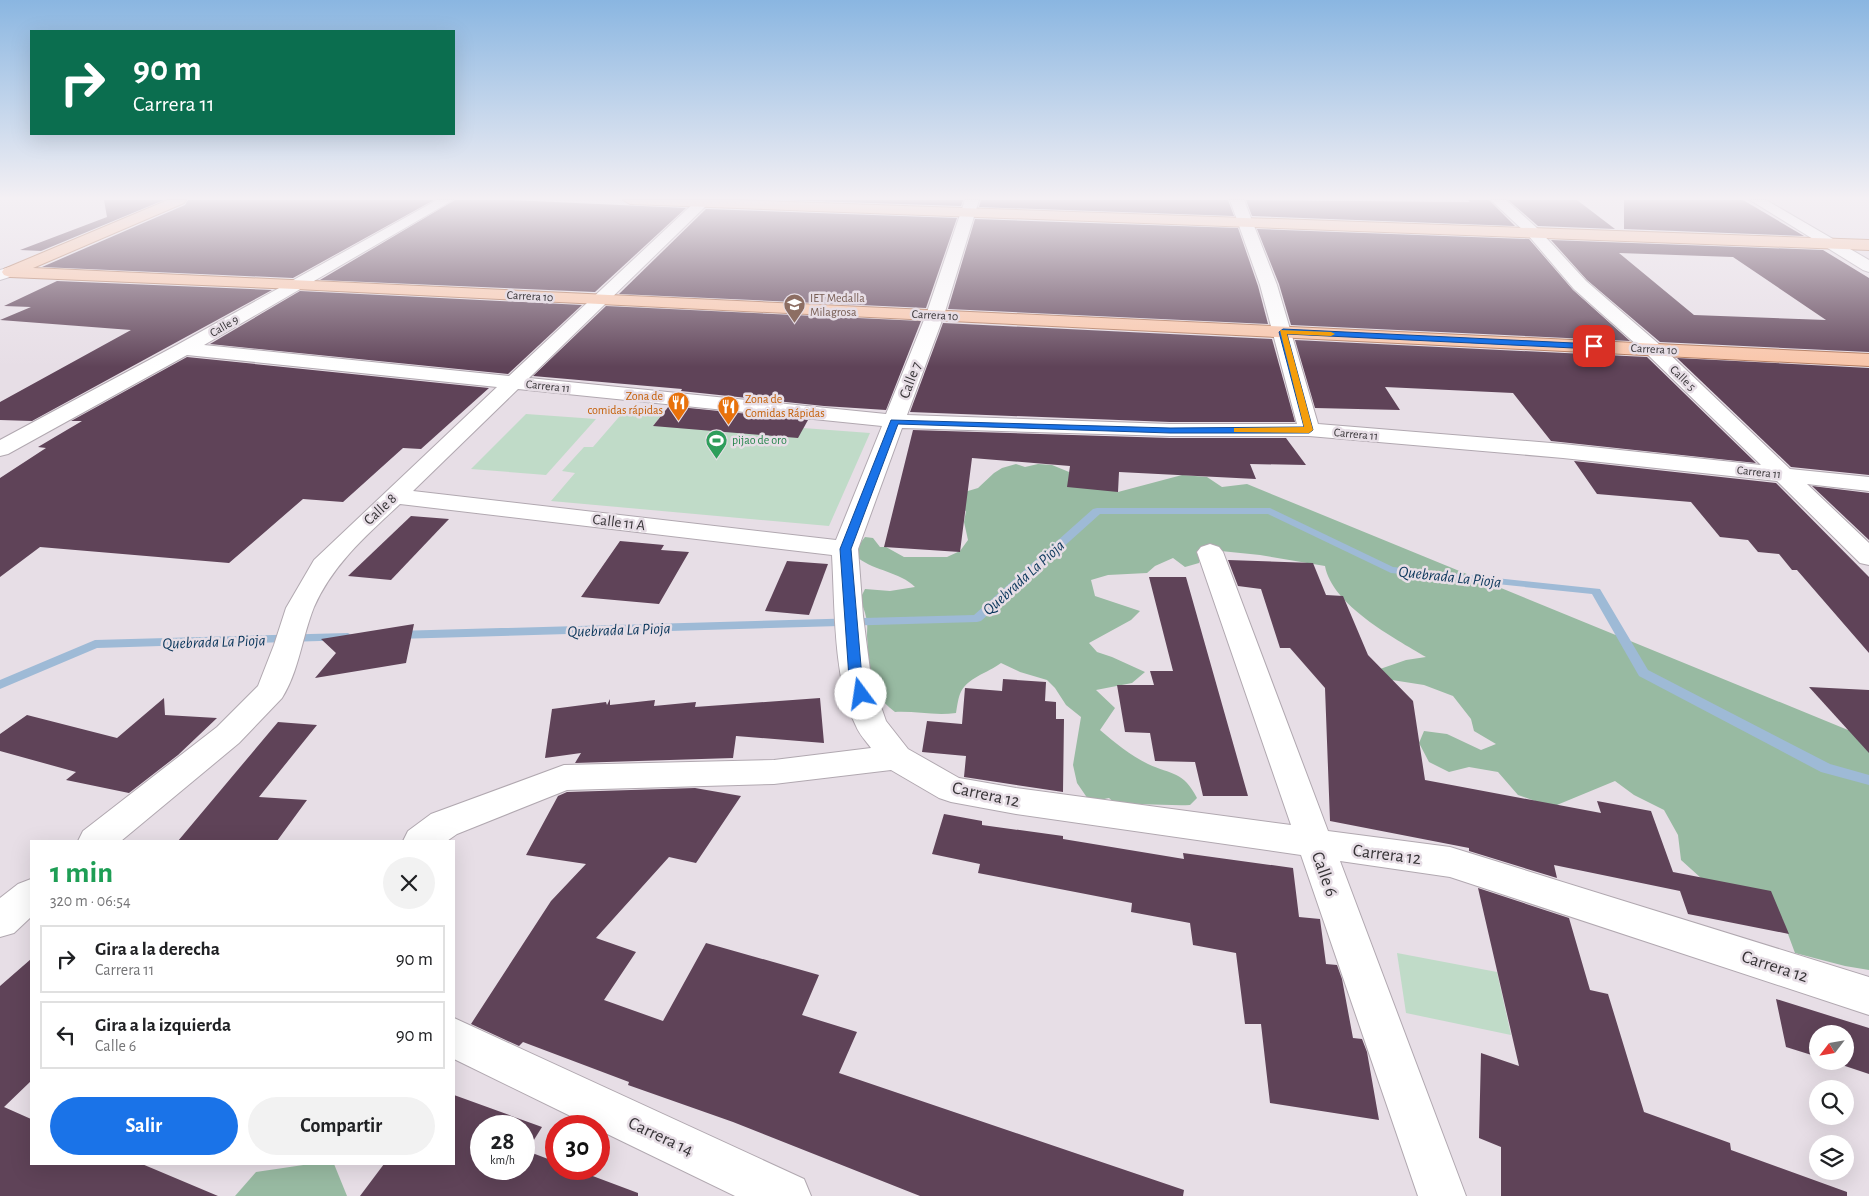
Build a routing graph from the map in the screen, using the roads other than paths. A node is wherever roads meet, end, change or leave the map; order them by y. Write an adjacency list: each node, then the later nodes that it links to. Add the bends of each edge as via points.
1 (44, 256): 9 (main road)
2 (346, 256): 10 (street, Calle 9)
3 (646, 256): 11 (street, Calle 8)
4 (954, 256): 12 (street, Calle 7)
5 (1258, 256): 13 (street)
6 (1554, 256): 15 (street, Calle 5, via 1580,285)
7 (1850, 256): 8 (street)
8 (1869, 267)
9 (3, 273): 10 (main road, Carrera 10)
10 (296, 284): 11 (main road, Carrera 10); 14 (street, Calle 9)
11 (600, 300): 12 (main road, Carrera 10); 17 (street, Calle 8)
12 (935, 315): 13 (main road, Carrera 10); 18 (street, Calle 7)
13 (1283, 332): 15 (main road, Carrera 10); 21 (street)
14 (184, 349): 17 (street, Carrera 11); 20 (street, Calle 9)
15 (1653, 349): 16 (main road, Carrera 10); 23 (street, Calle 5)
16 (1869, 360)
17 (514, 382): 18 (street, Carrera 11); 25 (street, Calle 8)
18 (894, 422): 21 (street, Carrera 11, via 1170,430); 26 (street, Calle 7)
19 (0, 427): 20 (street)
20 (35, 430): 22 (street, Calle 9)
21 (1309, 430): 23 (street, Carrera 11, via 1563,451)
22 (0, 449)
23 (1785, 475): 24 (street, Carrera 11); 28 (street, Calle 5)
24 (1869, 484)
25 (394, 496): 26 (street, Calle 11 A); 30 (street, Calle 8, via 323,566 300,608 271,691 228,736)
26 (845, 549): 29 (street, Calle 7, via 856,678 871,725)
27 (1210, 552): 32 (street, Calle 6)
28 (1869, 557)
29 (896, 758): 31 (street, via 774,772 564,778 444,824); 32 (street, Carrera 12, via 951,789)
30 (97, 840)
31 (422, 840)
32 (1314, 844): 35 (street, Carrera 12, via 1450,862); 38 (street, Calle 6)
33 (30, 896): 34 (street)
34 (0, 921)
35 (1869, 996)
36 (455, 1038): 37 (street, Carrera 14)
37 (787, 1196)
38 (1442, 1196)

